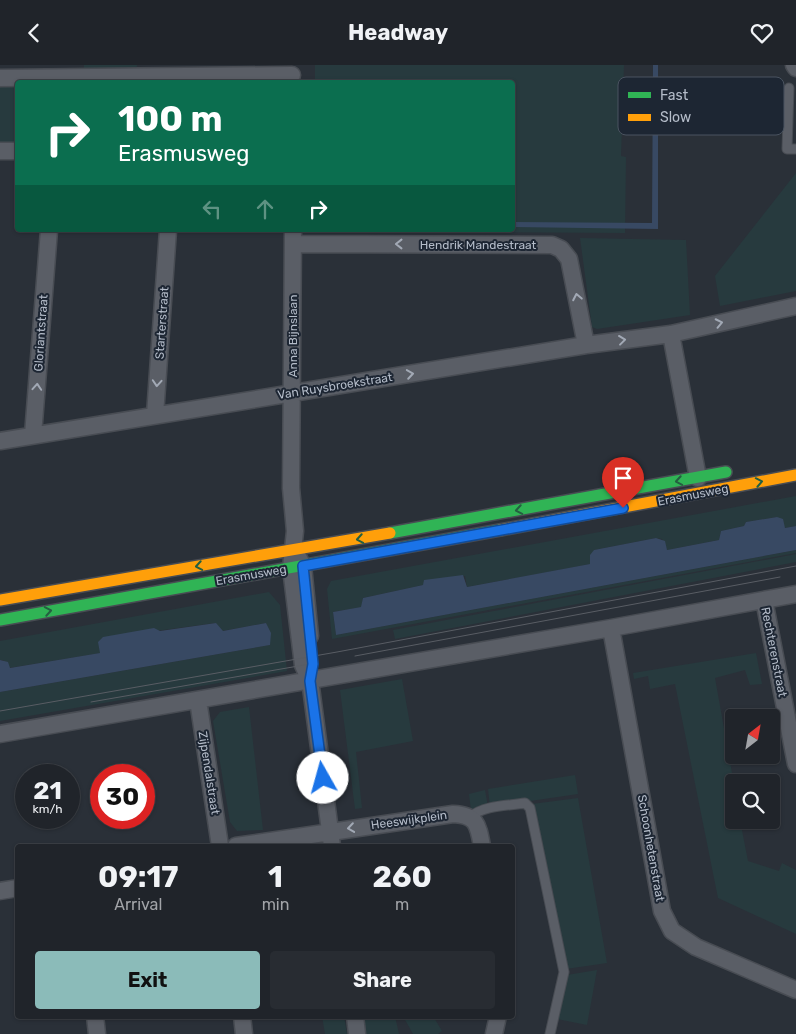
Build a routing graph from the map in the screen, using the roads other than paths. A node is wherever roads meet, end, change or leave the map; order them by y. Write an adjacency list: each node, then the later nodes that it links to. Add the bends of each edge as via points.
1 (77, 71): 2 (street); 4 (street)
2 (141, 71): 3 (street)
3 (292, 74)
4 (0, 77)
5 (788, 88): 6 (lane, via 787,149)
6 (796, 149)
7 (0, 151): 8 (street)
8 (15, 151)
9 (49, 232): 17 (street, Gloriantstraat, one-way to 9)
10 (168, 232): 16 (street, Starterstraat, one-way to 16)
11 (293, 237): 14 (street, Hendrik Mandestraat, one-way to 11, via 569,259 561,249 552,245); 15 (street, Anna Bijnslaan)
12 (796, 307): 13 (street, Van Ruysbroekstraat, one-way to 12)
13 (671, 334): 14 (street, Van Ruysbroekstraat, one-way to 13); 21 (street)
14 (586, 345): 15 (street, Van Ruysbroekstraat, one-way to 14)
15 (293, 393): 16 (street, Van Ruysbroekstraat); 22 (street, Anna Bijnslaan, via 291,488)
16 (155, 415): 17 (street, Van Ruysbroekstraat)
17 (33, 435): 18 (street, Van Ruysbroekstraat)
18 (0, 441)
19 (737, 470): 21 (main road, Erasmusweg)
20 (796, 475): 23 (main road, Erasmusweg, one-way to 20)
21 (698, 478): 22 (main road, Erasmusweg, one-way to 22)
22 (294, 550): 23 (street, Anna Bijnslaan); 25 (main road, Erasmusweg, one-way to 25)
23 (297, 567): 27 (main road, Erasmusweg, one-way to 23); 29 (street, Anna Bijnslaan, via 303,665)
24 (796, 594): 26 (street)
25 (0, 600)
26 (764, 600): 28 (street); 32 (street, Rechterenstraat)
27 (0, 620)
28 (611, 628): 29 (street); 40 (street, Schoonhetenstraat, via 662,911 672,931 696,947)
29 (310, 681): 30 (street); 34 (street, Anna Bijnslaan)
30 (198, 699): 31 (street); 35 (street, Zijpendalstraat)
31 (0, 734)
32 (796, 764)
33 (470, 817): 34 (street, Heeswijkplein, one-way to 34, via 453,814); 37 (street, via 479,827); 49 (lane, via 490,808 525,803 530,808 564,972)
34 (331, 838): 36 (street, Heeswijkplein)
35 (220, 844)
36 (260, 844)
37 (482, 844)
38 (15, 888): 39 (street)
39 (0, 891)
40 (796, 990)
41 (95, 1019): 45 (street)
42 (242, 1019): 46 (street)
43 (355, 1019): 47 (street)
44 (497, 1019): 48 (street)
45 (97, 1034)
46 (244, 1034)
47 (357, 1034)
48 (494, 1034)
49 (550, 1034)

